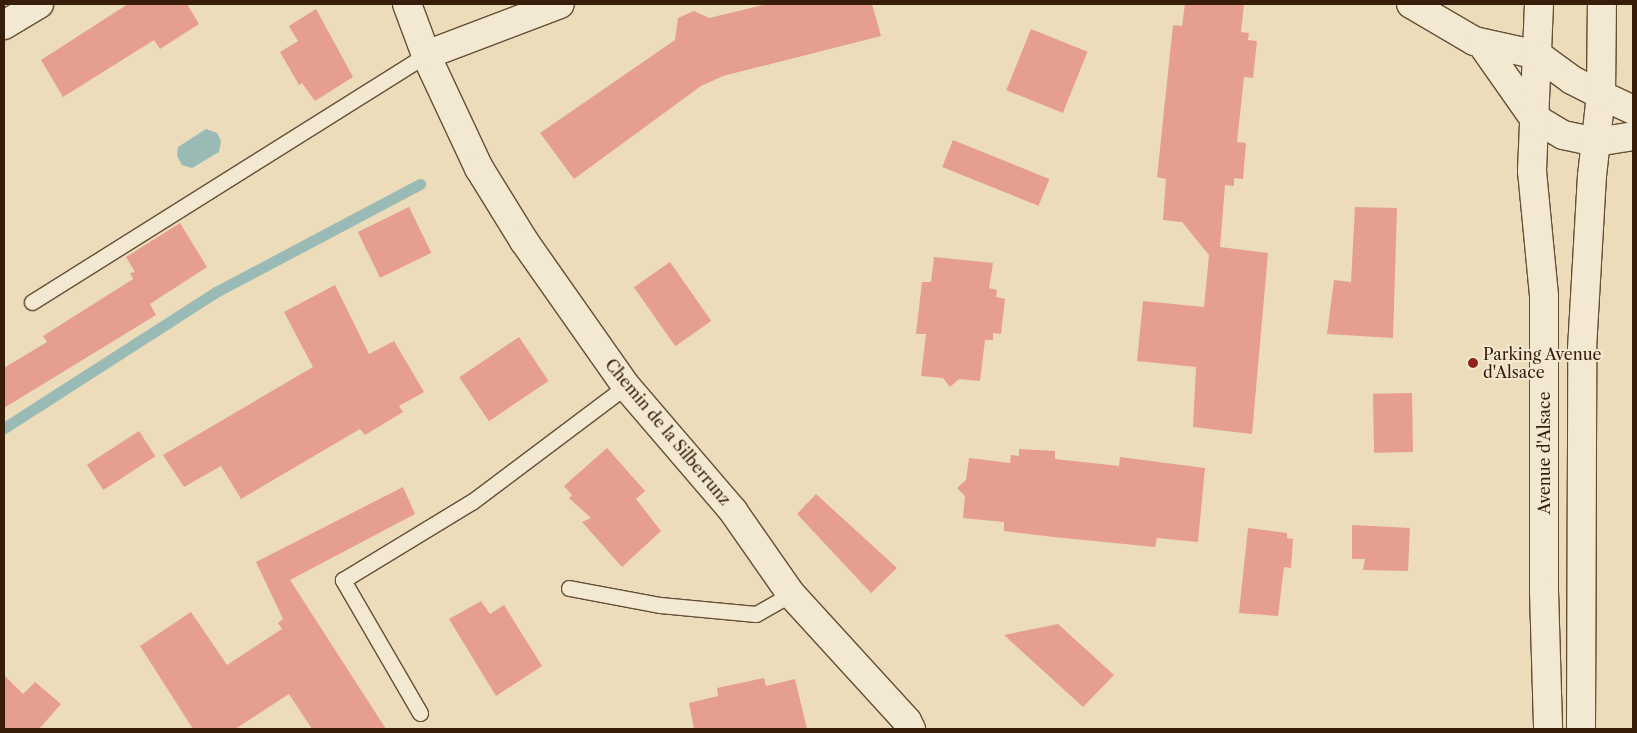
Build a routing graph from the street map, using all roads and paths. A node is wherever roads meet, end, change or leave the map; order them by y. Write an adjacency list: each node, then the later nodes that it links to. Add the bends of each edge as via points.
1 (40, 4): 7 (main road)
2 (407, 4): 10 (main road, Chemin de la Silberrunz)
3 (560, 4): 10 (main road)
4 (1411, 4): 8 (main road)
5 (1539, 4): 9 (main road, Avenue d'Alsace)
6 (1602, 4): 11 (main road)
7 (4, 25)
8 (1481, 44): 9 (main road); 13 (main road)
9 (1538, 55): 11 (main road, via 1572,80); 13 (main road, Avenue d'Alsace)
10 (426, 56): 16 (lane); 17 (main road, Chemin de la Silberrunz, via 479,168 524,241)
11 (1601, 95): 12 (main road); 15 (main road)
12 (1633, 110)
13 (1533, 116): 15 (main road, via 1563,136); 22 (main road, Avenue d'Alsace, via 1532,170 1544,296 1544,591)
14 (1633, 136): 15 (main road)
15 (1596, 142): 23 (main road, via 1582,349)
16 (32, 302)
17 (626, 386): 19 (main road, Chemin de la Silberrunz, via 733,511); 20 (lane, via 473,501 343,580)
18 (569, 588): 19 (lane, via 660,606 756,614)
19 (791, 594): 21 (main road, Chemin de la Silberrunz)
20 (420, 712)
21 (911, 729)
22 (1548, 729)
23 (1581, 729)

